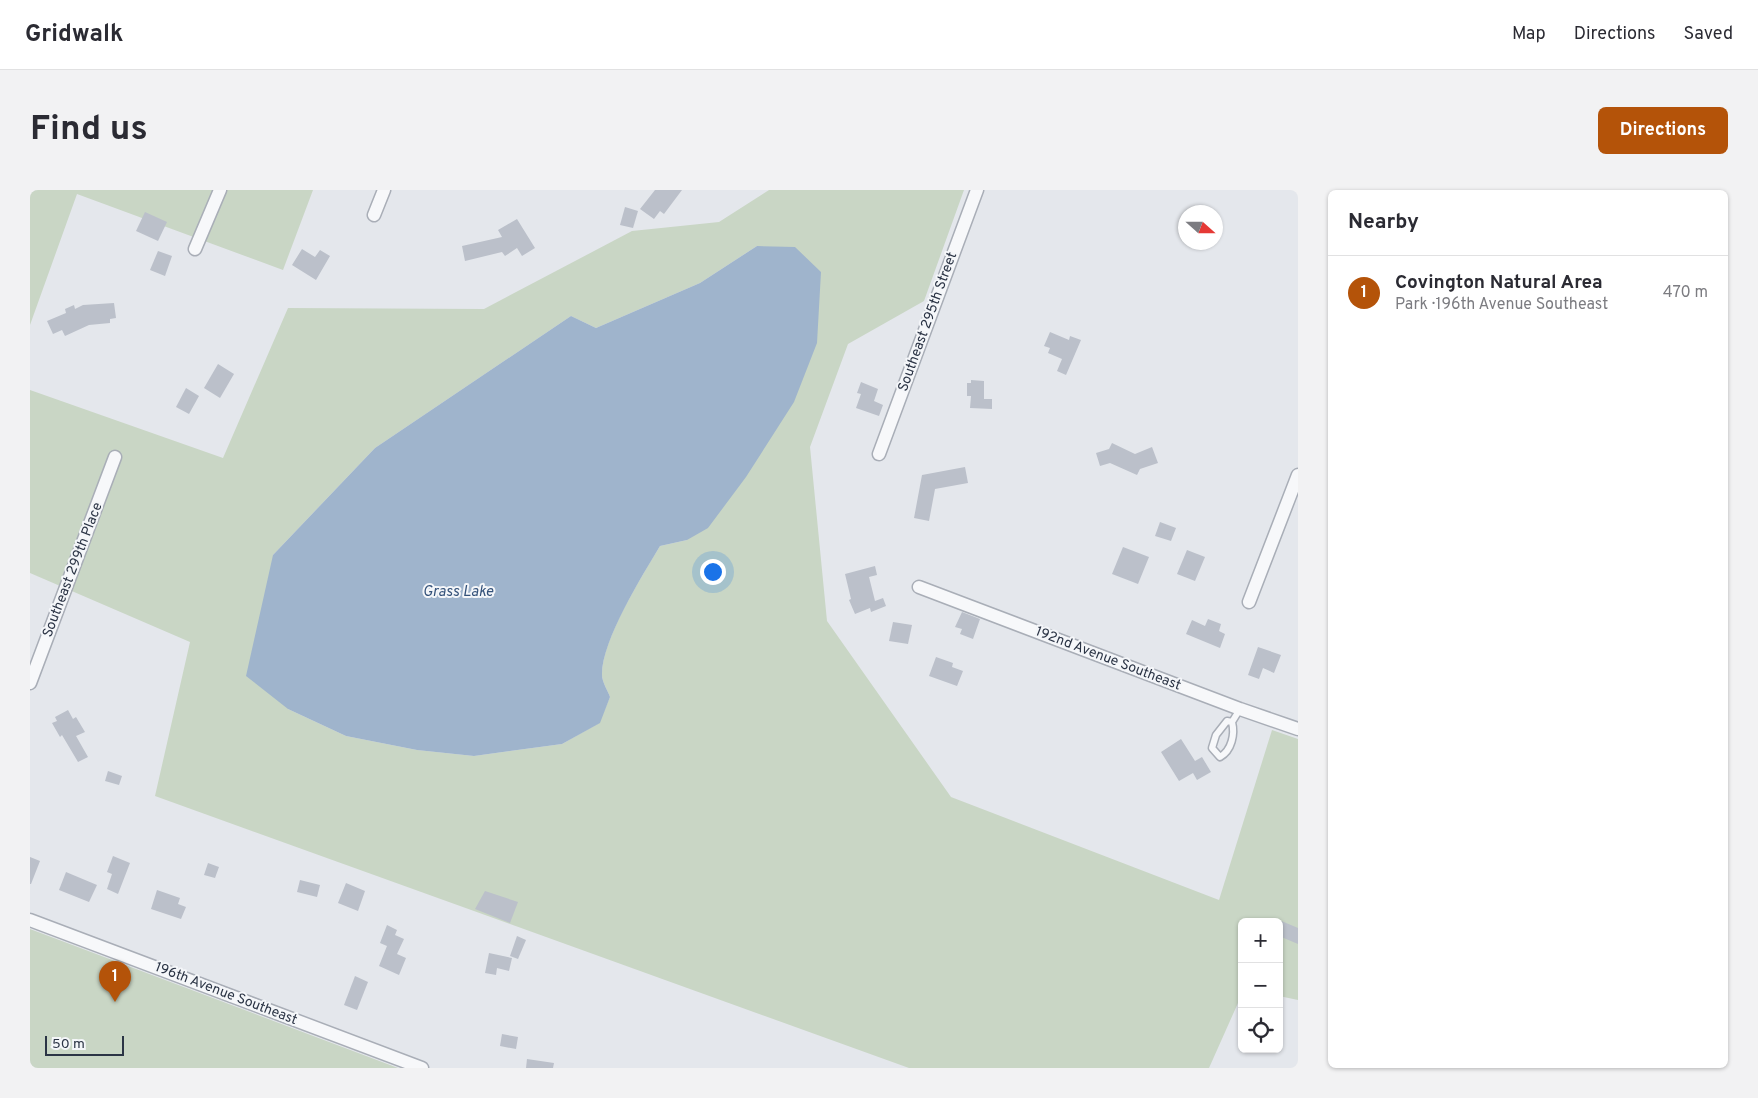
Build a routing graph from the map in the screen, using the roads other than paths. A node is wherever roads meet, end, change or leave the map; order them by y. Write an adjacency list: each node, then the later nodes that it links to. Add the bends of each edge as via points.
1 (220, 190): 5 (street)
2 (384, 190): 4 (street)
3 (977, 190): 6 (street, Southeast 295th Street)
4 (374, 215)
5 (195, 249)
6 (879, 454)
7 (115, 457): 11 (street, Southeast 299th Place)
8 (1298, 475): 10 (street)
9 (919, 587): 12 (street, 192nd Avenue Southeast)
10 (1249, 602)
11 (30, 683)
12 (1240, 709): 13 (lane); 14 (street, 192nd Avenue Southeast)
13 (1232, 722): 13 (lane, via 1234,732 1230,745 1226,754 1220,757 1212,748 1216,735 1227,721)
14 (1298, 729)
15 (30, 920): 16 (street, 196th Avenue Southeast)
16 (422, 1068)

